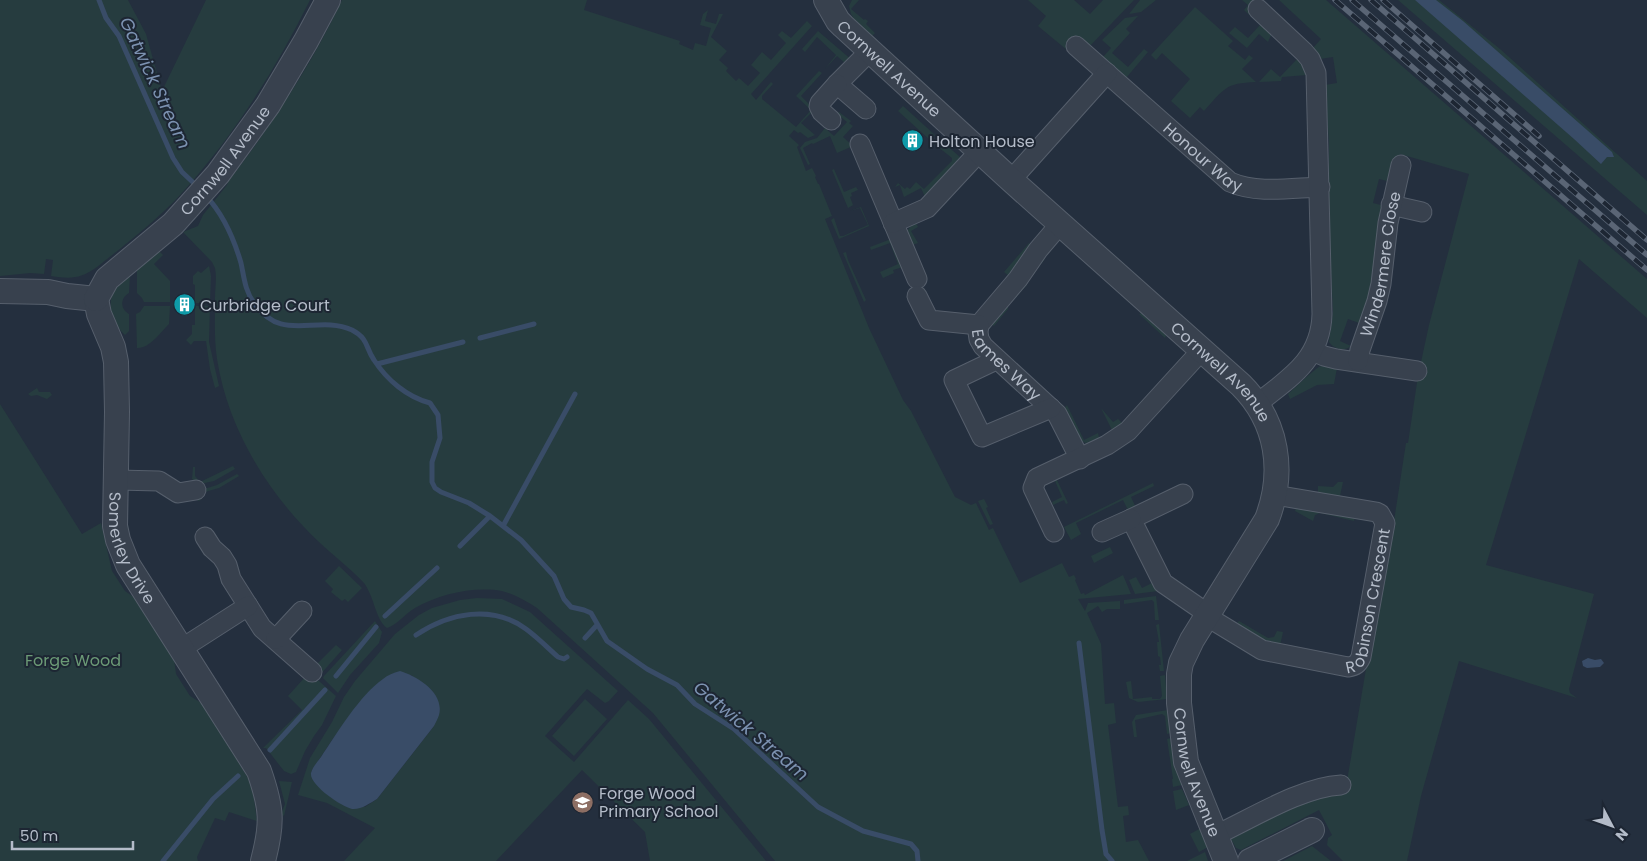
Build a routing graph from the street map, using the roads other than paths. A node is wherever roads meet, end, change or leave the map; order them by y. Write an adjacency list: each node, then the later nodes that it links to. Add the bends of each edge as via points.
1 (328, 0): 20 (street, Cornwell Avenue, via 268,104 218,174 173,224 107,279)
2 (831, 2): 5 (street, Cornwell Avenue, via 838,21)
3 (1258, 9): 14 (street, via 1314,65)
4 (1076, 46): 6 (street, Honour Way)
5 (870, 51): 7 (street); 11 (street, Cornwell Avenue)
6 (1107, 73): 13 (street); 14 (street, Honour Way, via 1230,182 1260,189)
7 (837, 84): 8 (street); 9 (street, via 819,106)
8 (866, 109)
9 (831, 120)
10 (860, 144): 17 (street)
11 (980, 151): 13 (street, Cornwell Avenue); 17 (street, via 927,208)
12 (1401, 165): 15 (street, Windermere Close)
13 (1011, 180): 18 (street, Cornwell Avenue)
14 (1320, 187): 23 (street, via 1322,323)
15 (1391, 205): 16 (street); 25 (street, Windermere Close, via 1381,284)
16 (1422, 212)
17 (893, 223): 21 (street, via 929,320)
18 (1061, 223): 21 (street, Eames Way); 22 (street, Cornwell Avenue)
19 (0, 291): 20 (street, via 48,292)
20 (96, 299): 30 (street, Somerley Drive, via 116,362)
21 (979, 325): 24 (street, Eames Way, via 979,339)
22 (1202, 350): 27 (street, Cornwell Avenue); 29 (street, via 1128,431)
23 (1313, 351): 25 (street); 27 (street, via 1293,376)
24 (996, 360): 28 (street, Eames Way); 28 (street, via 954,380 982,437)
25 (1358, 362): 26 (street)
26 (1417, 371)
27 (1258, 403): 33 (street, Cornwell Avenue, via 1276,450)
28 (1051, 408): 29 (street, Eames Way)
29 (1080, 458): 36 (street, via 1037,478 1034,483 1033,488)
30 (117, 480): 31 (street, via 159,481 178,493); 42 (street, Somerley Drive, via 115,526 118,540 132,571)
31 (196, 490)
32 (1183, 494): 34 (street)
33 (1275, 495): 40 (street, Cornwell Avenue, via 1267,519); 40 (street, Robinson Crescent, via 1376,512 1384,518 1358,663 1348,667 1262,650)
34 (1131, 519): 35 (street); 40 (street, via 1164,583)
35 (1102, 531)
36 (1054, 532)
37 (205, 537): 38 (street, via 222,557)
38 (248, 606): 41 (street, via 264,631); 42 (street)
39 (302, 611): 41 (street)
40 (1207, 615): 46 (street, Cornwell Avenue, via 1181,664 1179,703 1186,762)
41 (276, 639): 43 (street)
42 (181, 648): 47 (street, Somerley Drive, via 259,771 271,815)
43 (312, 672)
44 (1341, 785): 46 (street, via 1301,794)
45 (1312, 830): 49 (street)
46 (1214, 836): 48 (street, Cornwell Avenue)
47 (263, 861)
48 (1226, 861)
49 (1250, 861)

